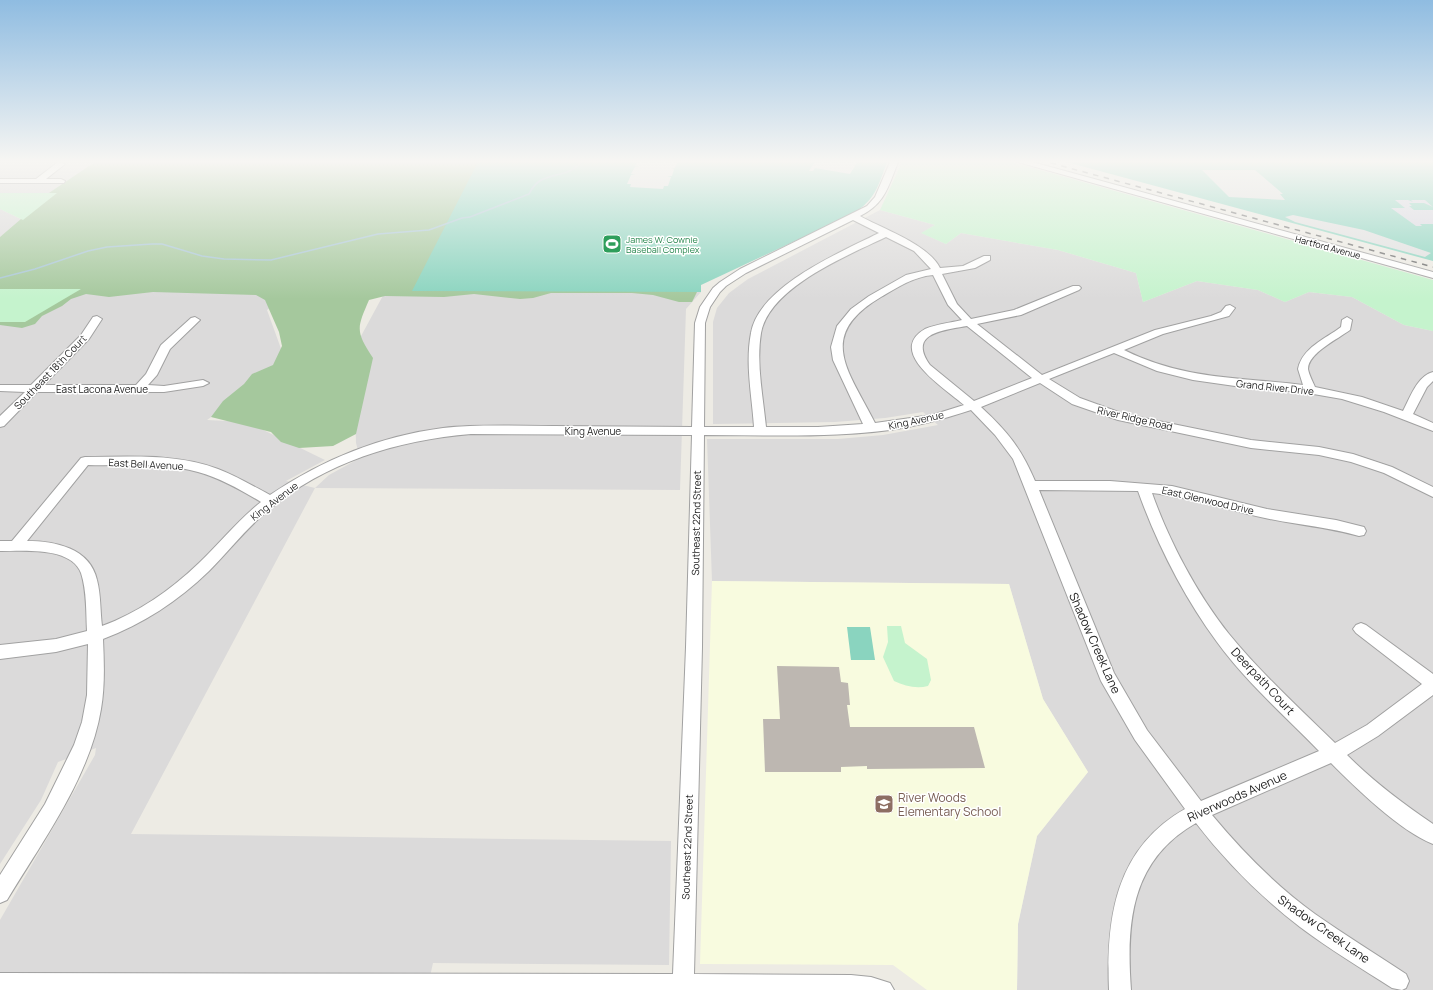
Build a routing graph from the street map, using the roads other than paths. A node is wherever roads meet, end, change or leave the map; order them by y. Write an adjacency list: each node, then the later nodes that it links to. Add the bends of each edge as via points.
1 (872, 206): 3 (street, Southeast 22nd Street)
2 (1183, 206): 7 (street, Hartford Avenue)
3 (854, 217): 4 (street, River Ridge Road); 27 (street, Southeast 22nd Street, via 743,271 716,290 704,307 700,323)
4 (886, 233): 6 (street, River Ridge Road, via 917,249); 28 (street, via 796,282 773,301 761,318 756,329 754,346)
5 (987, 258): 6 (street, via 968,267)
6 (938, 272): 13 (street, River Ridge Road, via 953,305); 26 (street, via 918,275 894,286 852,312 843,324 837,338 838,360)
7 (1433, 275)
8 (1076, 288): 13 (street, via 1018,313)
9 (1230, 308): 14 (street, King Avenue, via 1225,314 1215,318 1159,332)
10 (97, 319): 19 (street, Southeast 18th Court, via 84,337)
11 (195, 320): 20 (street, via 165,347 151,375)
12 (1347, 320): 21 (street, via 1346,328 1309,354 1304,362 1303,371)
13 (969, 322): 16 (street, River Ridge Road); 22 (street, Shadow Creek Lane, via 930,331 920,338 916,347 926,367)
14 (1116, 350): 16 (street, King Avenue); 21 (street, Grand River Drive, via 1156,368 1190,375 1240,384)
15 (1433, 375): 23 (street, via 1422,385)
16 (1039, 378): 22 (street, King Avenue); 31 (street, River Ridge Road, via 1076,401 1106,412 1258,445 1342,455 1388,470)
17 (203, 383): 20 (street, East Lacona Avenue, via 164,389)
18 (0, 388): 19 (street, East Lacona Avenue)
19 (34, 388): 20 (street, East Lacona Avenue); 24 (street, Southeast 18th Court)
20 (138, 389)
21 (1311, 390): 23 (street, Grand River Drive, via 1359,400)
22 (972, 406): 26 (street, King Avenue, via 913,422); 29 (street, Shadow Creek Lane, via 991,422 1010,445 1019,458)
23 (1406, 416): 25 (street, Grand River Drive)
24 (0, 422)
25 (1433, 427)
26 (871, 428): 28 (street, King Avenue)
27 (697, 431): 28 (street, King Avenue); 32 (street, King Avenue, via 471,430 432,433 393,441 354,454 310,475); 46 (street, Southeast 22nd Street, via 694,647)
28 (760, 431)
29 (1030, 486): 30 (street, East Glenwood Drive); 41 (street, Shadow Creek Lane, via 1107,676 1142,735)
30 (1143, 487): 33 (street, East Glenwood Drive, via 1180,492 1254,511); 40 (street, Deerpath Court, via 1156,523 1211,622 1242,661)
31 (1433, 492)
32 (271, 502): 35 (street, East Bell Avenue, via 226,477 197,467 163,462 85,461); 37 (street, King Avenue, via 250,519 178,590 146,612)
33 (1359, 531)
34 (0, 546): 35 (street)
35 (15, 546): 37 (street, via 53,548 82,562 89,573)
36 (1361, 629): 39 (street)
37 (95, 636): 38 (street, King Avenue, via 56,647 23,652); 43 (street, via 96,683 90,721 79,754 65,785)
38 (0, 652)
39 (1433, 684): 40 (street, Riverwoods Avenue, via 1377,728)
40 (1333, 754): 41 (street, Riverwoods Avenue); 42 (street, Deerpath Court, via 1398,812)
41 (1197, 812): 44 (street, Shadow Creek Lane, via 1239,860 1283,902); 48 (street, Riverwoods Avenue, via 1168,830 1153,845 1140,863 1130,884 1118,935)
42 (1433, 835)
43 (0, 893)
44 (1399, 981)
45 (0, 983): 46 (street)
46 (683, 987): 47 (street, via 851,985)
47 (883, 990)
48 (1120, 990)

